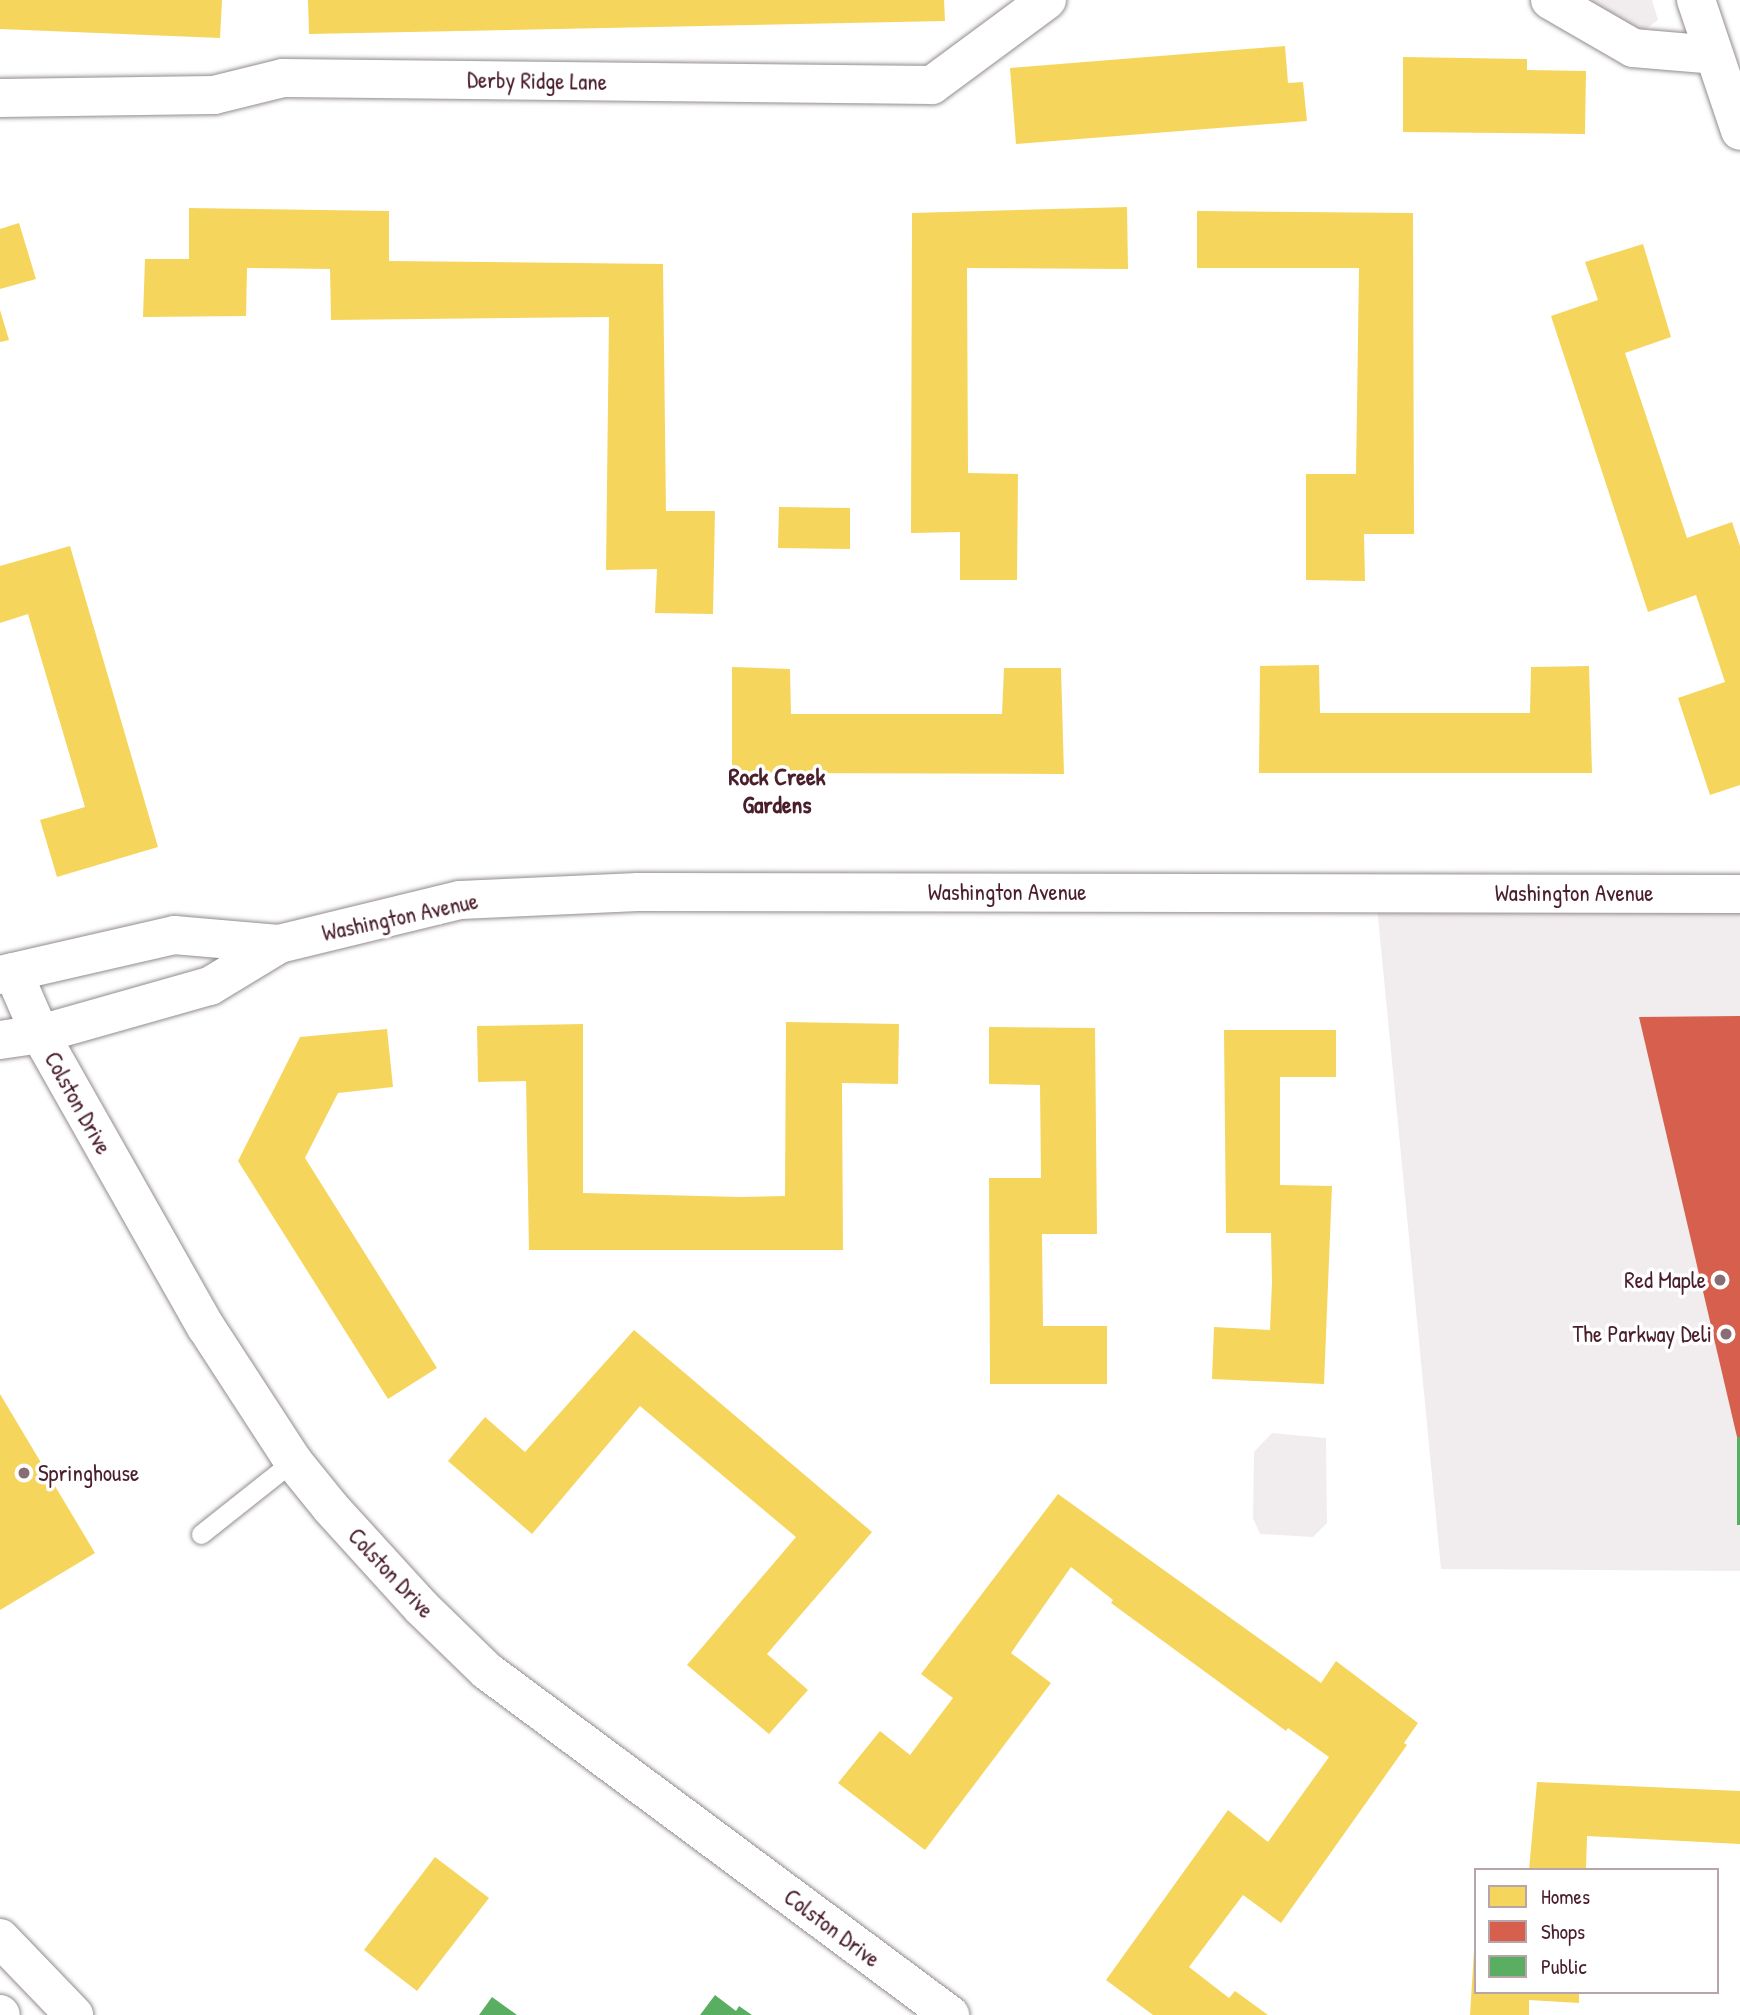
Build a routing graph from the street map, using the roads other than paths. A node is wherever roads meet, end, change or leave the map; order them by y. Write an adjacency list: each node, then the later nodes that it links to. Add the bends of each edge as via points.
1 (1047, 0): 5 (street, Derby Ridge Lane, via 932,85 283,78 214,95)
2 (1550, 0): 4 (street, via 1633,48)
3 (1696, 0): 4 (street)
4 (1714, 55): 6 (street)
5 (0, 98)
6 (1740, 131)
7 (1740, 894): 8 (street, Washington Avenue, via 638,892 460,900)
8 (279, 944): 9 (street, Washington Avenue, via 174,935); 10 (street, Washington Avenue, via 211,986)
9 (6, 974): 10 (street, Colston Drive)
10 (40, 1034): 11 (street, Washington Avenue); 12 (street, Colston Drive, via 206,1327)
11 (0, 1040)
12 (293, 1461): 13 (lane); 16 (street, Colston Drive, via 421,1607 487,1671)
13 (201, 1534)
14 (0, 1938): 15 (street)
15 (74, 2015)
16 (950, 2015)

